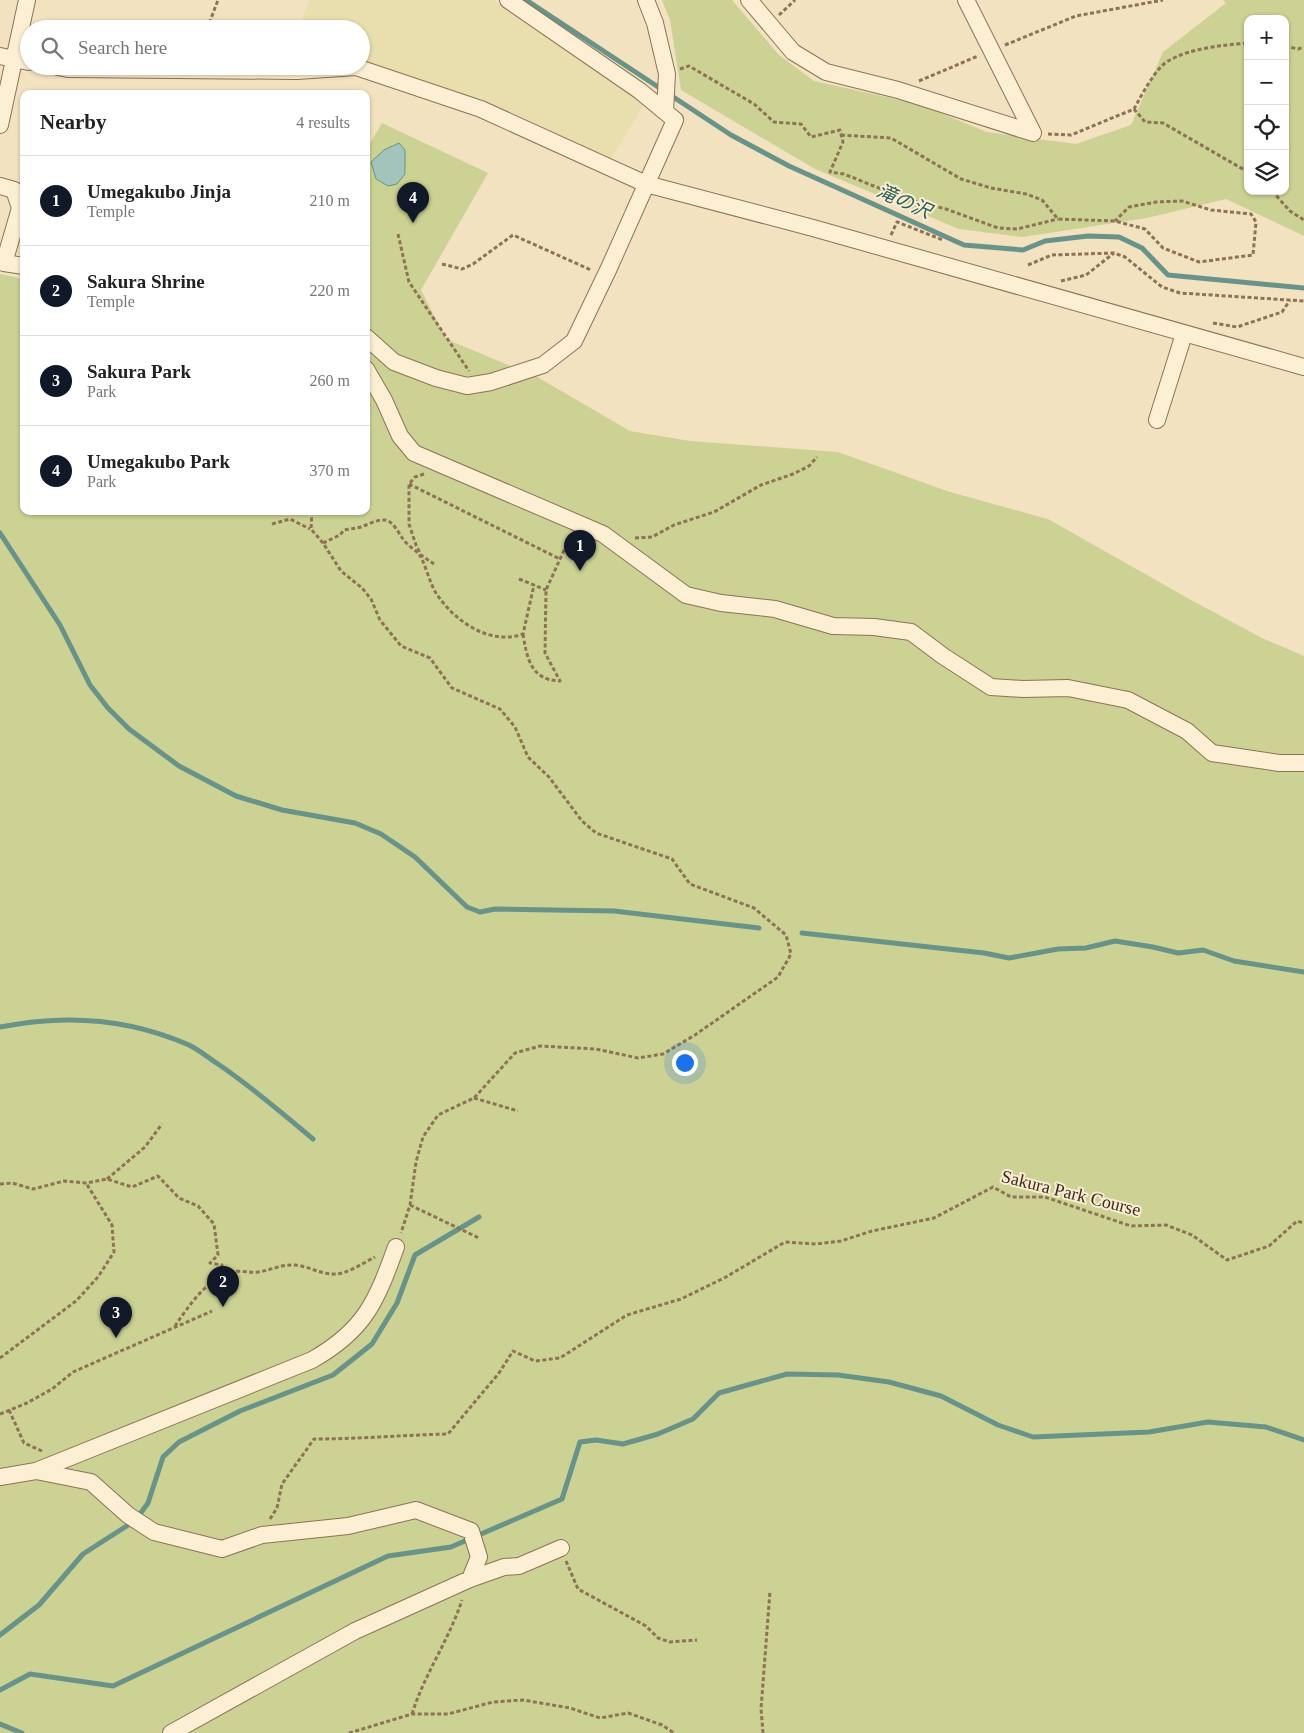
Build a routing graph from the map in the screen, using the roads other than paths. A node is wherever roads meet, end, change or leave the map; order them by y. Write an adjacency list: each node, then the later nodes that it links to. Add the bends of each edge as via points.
1 (26, 0): 6 (street)
2 (508, 0): 10 (street)
3 (646, 0): 10 (street, via 655,23 667,77)
4 (750, 0): 5 (street, via 793,52 826,72 898,90 1033,133)
5 (966, 0)
6 (22, 20)
7 (20, 32): 8 (street)
8 (15, 59): 11 (street)
9 (370, 72): 12 (street, via 481,110)
10 (665, 108): 12 (street, via 675,120)
11 (0, 125)
12 (646, 184): 17 (street); 18 (street, via 574,341 542,365 467,386 394,362)
13 (0, 186): 14 (street, via 14,190)
14 (20, 208)
15 (20, 208): 16 (street, via 4,263)
16 (20, 265)
17 (1189, 336): 19 (street); 21 (street)
18 (370, 341)
19 (1304, 367)
20 (370, 376): 22 (street, via 400,436 414,453 603,534 686,595 774,609 833,626 911,632 991,687 1068,688 1128,700 1187,731 1212,753 1279,763)
21 (1157, 420)
22 (1304, 763)
23 (396, 1247): 24 (street, via 374,1302 358,1327 335,1347 312,1360)
24 (36, 1471): 25 (street); 27 (street, via 91,1482 128,1515 154,1532 222,1549 262,1535 348,1526 416,1510 470,1531 479,1557)
25 (0, 1477)
26 (561, 1548): 27 (street, via 520,1566 504,1567)
27 (470, 1578): 28 (street, via 355,1631)
28 (172, 1733)

